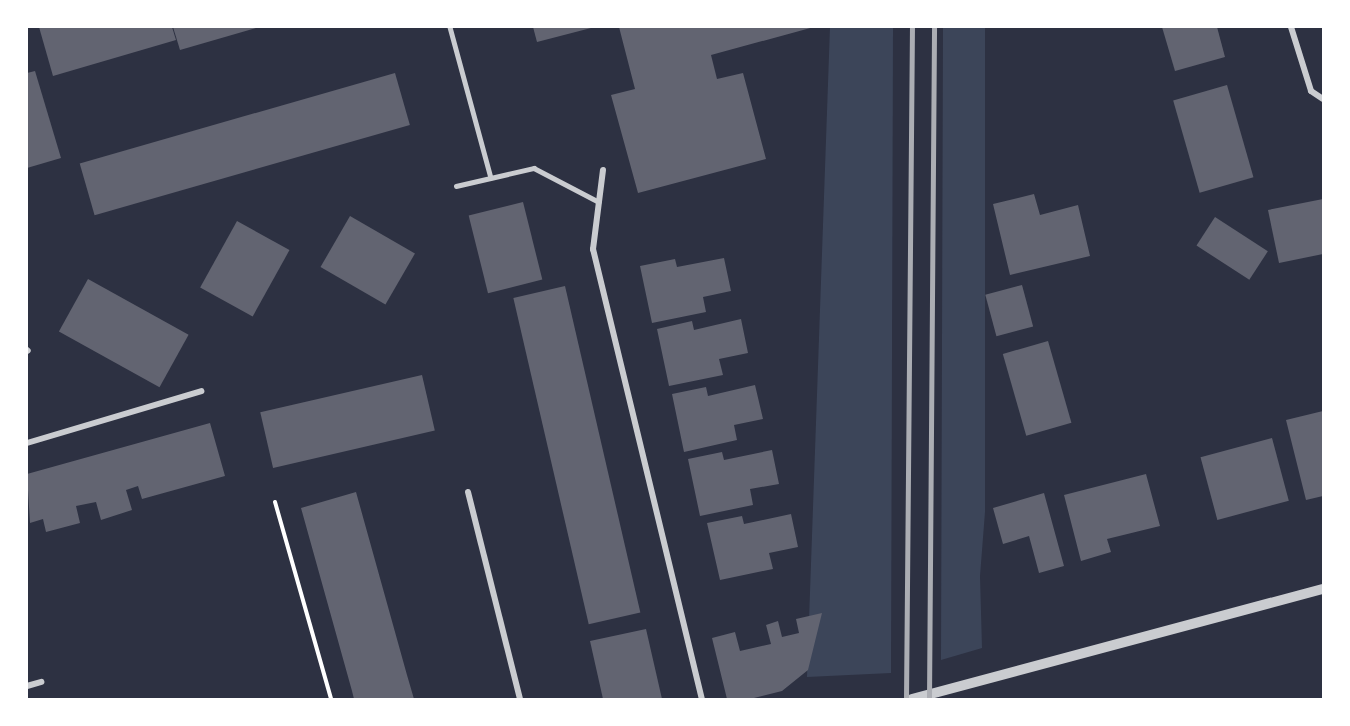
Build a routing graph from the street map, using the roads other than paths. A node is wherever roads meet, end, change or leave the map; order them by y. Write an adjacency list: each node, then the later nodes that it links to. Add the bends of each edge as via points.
1 (450, 27): 5 (lane)
2 (1291, 27): 3 (street, via 1311,91)
3 (1323, 99)
4 (603, 170): 7 (street)
5 (491, 178): 6 (lane); 7 (lane, via 534,168)
6 (456, 186)
7 (599, 202): 15 (street, via 593,249)
8 (201, 391): 9 (street)
9 (27, 442)
10 (468, 492): 14 (street)
11 (1323, 590): 16 (street)
12 (41, 682): 13 (street)
13 (27, 686)
14 (520, 699)
15 (702, 699)
16 (912, 699)

